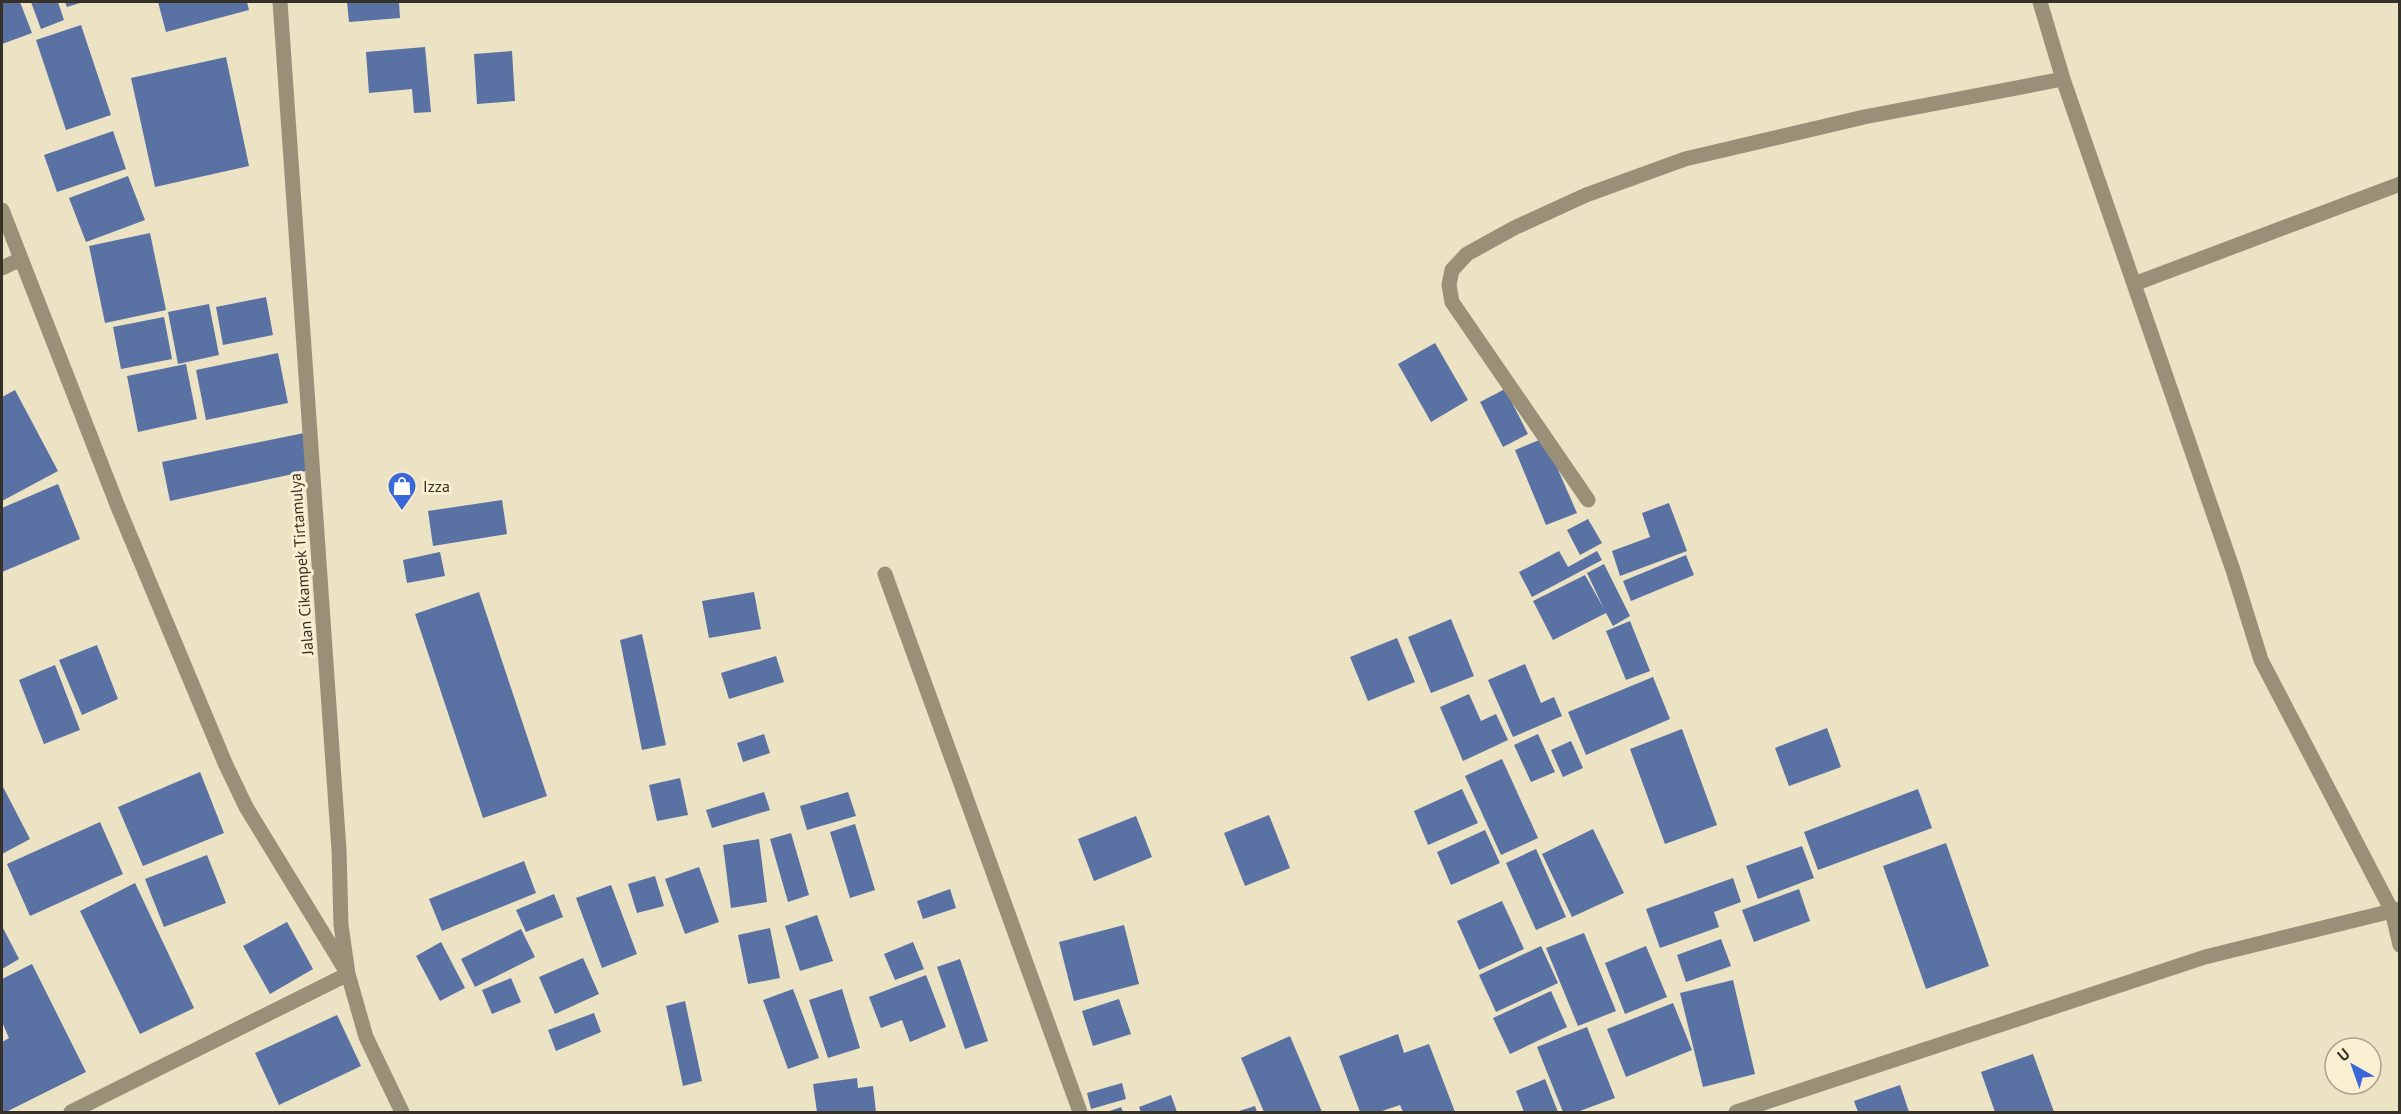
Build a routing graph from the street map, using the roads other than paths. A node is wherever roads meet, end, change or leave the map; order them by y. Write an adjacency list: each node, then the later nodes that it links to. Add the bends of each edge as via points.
1 (280, 2): 13 (street, Jalan Cikampek Tirtamulya, via 339,850 341,926)
2 (2040, 2): 3 (street)
3 (2062, 79): 8 (street); 9 (street, via 1864,117 1685,159 1586,195 1467,254 1452,270 1452,302)
4 (2400, 184): 8 (street)
5 (2, 210): 6 (street)
6 (21, 259): 7 (street); 13 (street, via 118,507 225,763 246,807)
7 (2, 268)
8 (2134, 284): 11 (street, via 2261,660)
9 (1588, 500)
10 (885, 574): 16 (street)
11 (2396, 910): 12 (street); 17 (street, via 2205,957)
12 (2400, 945)
13 (348, 974): 14 (street); 15 (street, Jalan Cikampek Tirtamulya, via 366,1037)
14 (71, 1113)
15 (402, 1113)
16 (1080, 1113)
17 (1736, 1113)

